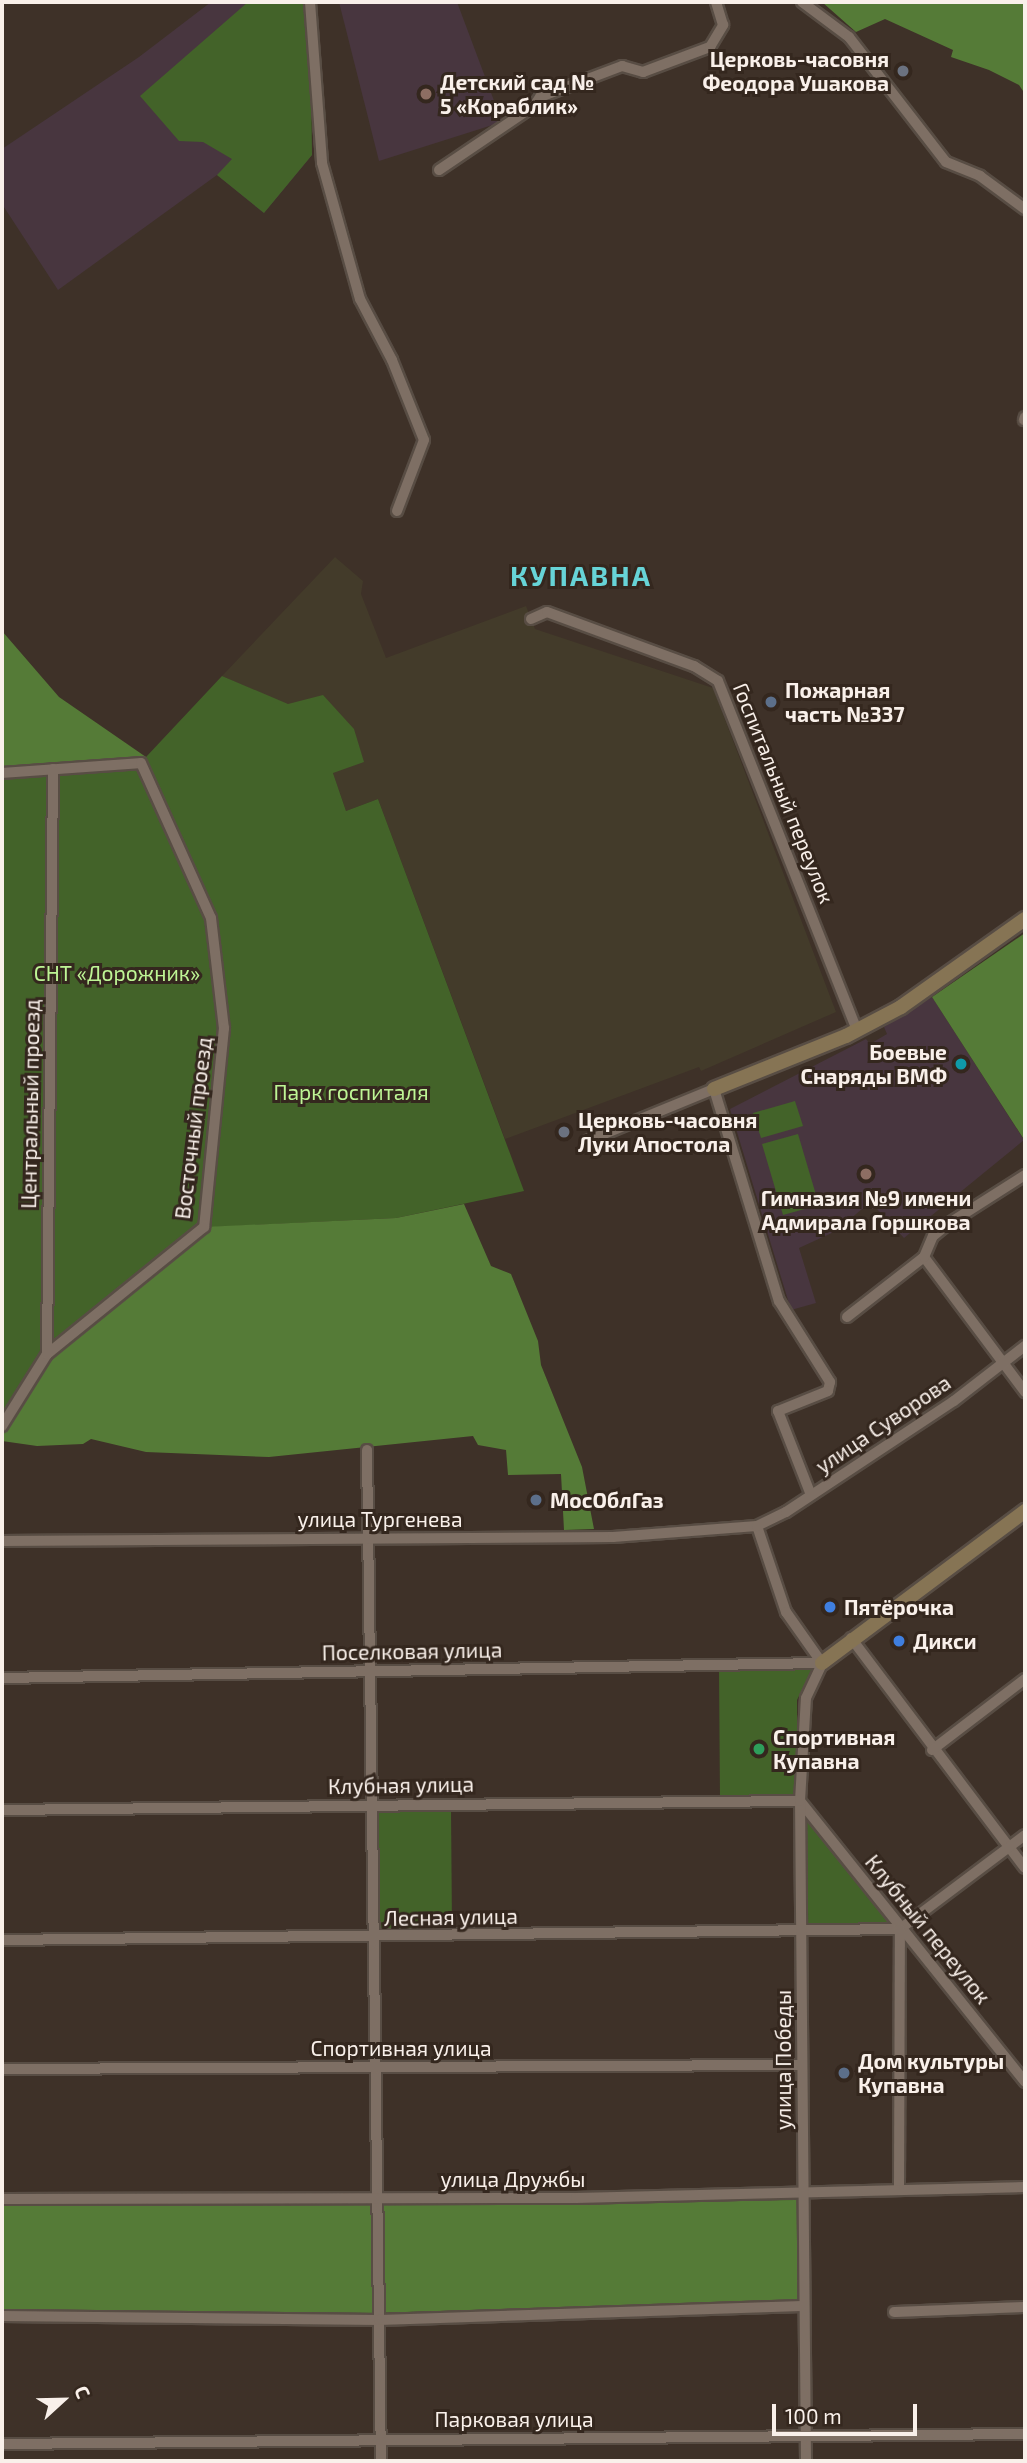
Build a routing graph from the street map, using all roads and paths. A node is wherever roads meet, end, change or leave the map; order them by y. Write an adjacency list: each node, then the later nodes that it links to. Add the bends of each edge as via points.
1 (310, 2): 8 (street, via 322,163 360,299 392,360 424,440)
2 (716, 2): 5 (street, via 723,25 710,47 643,72 622,66 540,97)
3 (802, 2): 7 (street, via 849,37 946,162 980,176)
4 (500, 119): 5 (street)
5 (513, 120): 6 (street)
6 (439, 170)
7 (1025, 209)
8 (397, 511)
9 (531, 619): 13 (street, Госпитальный переулок, via 547,612 694,666 718,681)
10 (52, 769): 11 (street); 20 (street, Центральный проезд); 20 (street, Восточный проезд, via 141,763 211,918 224,1028 204,1227)
11 (2, 773)
12 (1025, 919): 13 (street, via 909,1002)
13 (857, 1031): 14 (street)
14 (714, 1089): 15 (street); 25 (street, via 779,1301 830,1382 828,1391 778,1411)
15 (587, 1141)
16 (1025, 1175): 17 (street, via 933,1236)
17 (924, 1257): 18 (street); 21 (street)
18 (847, 1317)
19 (1025, 1346): 21 (street, улица Суворова)
20 (47, 1354): 23 (street, Восточный проезд)
21 (1003, 1363): 22 (street); 25 (street, улица Суворова)
22 (1025, 1392)
23 (2, 1426)
24 (367, 1450): 28 (street)
25 (811, 1495): 27 (street, улица Суворова)
26 (1025, 1511): 30 (street)
27 (757, 1526): 28 (street, улица Тургенева, via 678,1535); 31 (street, via 786,1612)
28 (366, 1538): 29 (street, улица Тургенева); 32 (street)
29 (2, 1541)
30 (851, 1638): 31 (street); 35 (street)
31 (822, 1663): 32 (street, Поселковая улица); 36 (street, улица Победы, via 806,1698)
32 (368, 1671): 33 (street, Поселковая улица); 37 (street)
33 (2, 1678)
34 (1025, 1679): 35 (street)
35 (932, 1750): 40 (street)
36 (800, 1801): 37 (street, Клубная улица); 42 (street, Клубный переулок); 43 (street, улица Победы)
37 (370, 1805): 38 (street, Клубная улица); 44 (street)
38 (2, 1810)
39 (1025, 1835): 40 (street)
40 (1009, 1847): 41 (street); 42 (street)
41 (1025, 1868)
42 (902, 1928): 43 (street, Лесная улица); 49 (street, Клубный переулок); 51 (street)
43 (801, 1931): 44 (street, Лесная улица); 46 (street, улица Победы)
44 (372, 1938): 45 (street, Лесная улица); 47 (street)
45 (2, 1940)
46 (801, 2065): 47 (street, Спортивная улица); 52 (street, улица Победы)
47 (374, 2067): 48 (street, Спортивная улица); 53 (street)
48 (2, 2069)
49 (1025, 2082)
50 (1025, 2187): 51 (street, улица Дружбы)
51 (899, 2190): 52 (street, улица Дружбы)
52 (804, 2195): 53 (street, улица Дружбы); 55 (street, улица Победы)
53 (377, 2196): 54 (street, улица Дружбы); 59 (street)
54 (2, 2199)
55 (802, 2306): 59 (street); 61 (street, улица Победы)
56 (1025, 2307): 57 (street)
57 (894, 2312)
58 (2, 2316): 59 (street)
59 (379, 2320): 62 (street)
60 (1025, 2434): 61 (street, Парковая улица)
61 (805, 2436): 62 (street, Парковая улица); 65 (street, улица Победы)
62 (380, 2437): 63 (street, Парковая улица); 64 (street)
63 (2, 2444)
64 (381, 2461)
65 (806, 2461)

